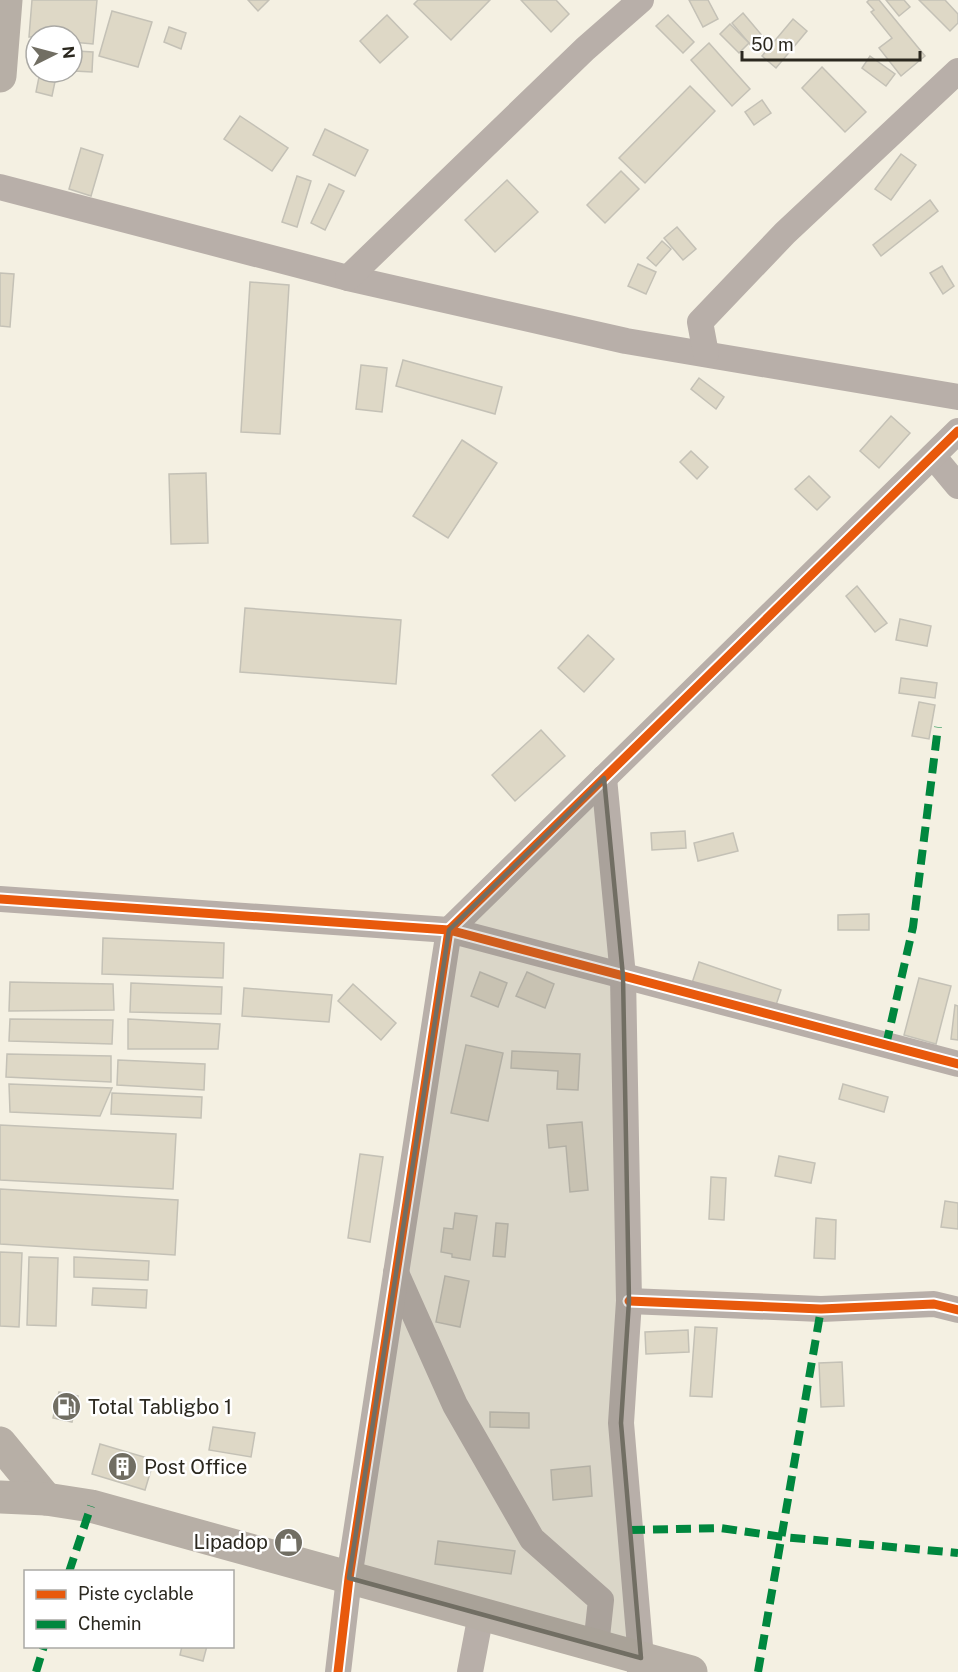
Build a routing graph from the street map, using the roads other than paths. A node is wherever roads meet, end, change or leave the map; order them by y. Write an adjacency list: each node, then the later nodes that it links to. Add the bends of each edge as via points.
1 (6, 0): 4 (street)
2 (641, 0): 6 (street)
3 (958, 70): 7 (street, via 785,233 700,322)
4 (0, 76)
5 (0, 188): 6 (street)
6 (348, 278): 7 (street, via 626,341)
7 (706, 354): 8 (street)
8 (958, 397)
9 (958, 431): 10 (street)
10 (933, 456): 11 (street); 12 (street)
11 (958, 486)
12 (604, 778): 14 (street); 15 (street)
13 (0, 899): 14 (street)
14 (449, 930): 15 (street); 17 (street)
15 (623, 976): 16 (street); 18 (street)
16 (958, 1064)
17 (396, 1273): 23 (street); 25 (street, via 455,1405 532,1539 601,1600)
18 (629, 1300): 19 (street, via 821,1309 934,1304); 26 (street, via 621,1423)
19 (958, 1310)
20 (0, 1443): 22 (street)
21 (0, 1497): 22 (street)
22 (46, 1499): 23 (street, via 91,1506)
23 (349, 1578): 24 (street); 27 (street)
24 (481, 1614): 25 (street); 28 (street)
25 (596, 1646): 26 (street)
26 (640, 1665): 29 (street)
27 (338, 1672)
28 (470, 1672)
29 (691, 1672)

